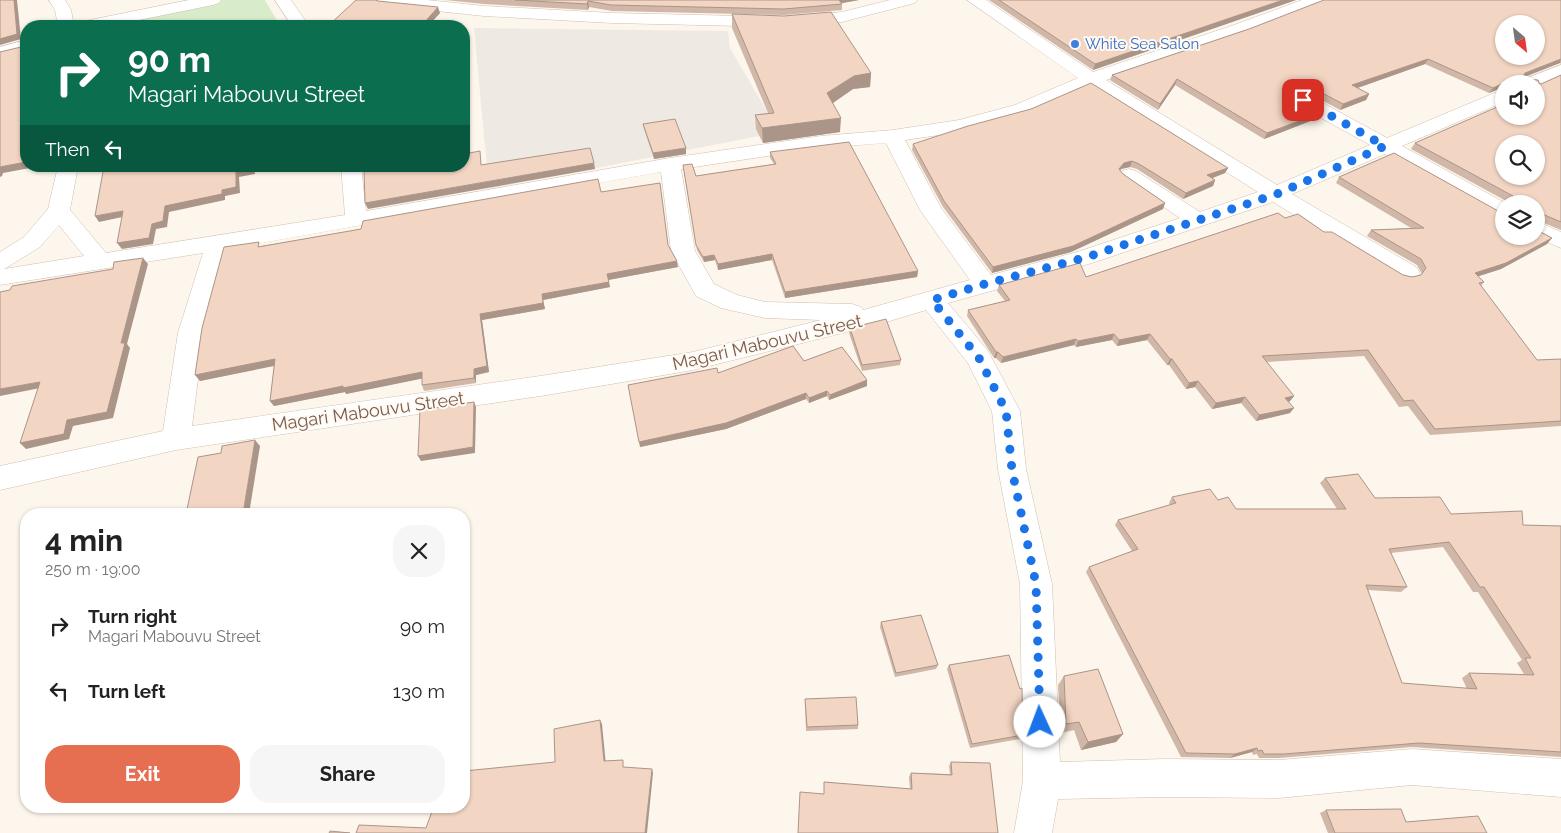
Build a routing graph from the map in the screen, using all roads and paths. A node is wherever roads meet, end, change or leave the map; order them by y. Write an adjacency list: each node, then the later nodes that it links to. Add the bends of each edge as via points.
1 (57, 0): 9 (street)
2 (213, 0): 10 (street)
3 (283, 0): 11 (street)
4 (380, 0): 8 (street)
5 (909, 0): 8 (street, via 842,17 784,22 612,18)
6 (975, 0): 16 (street)
7 (1316, 0): 16 (street)
8 (489, 6)
9 (65, 20)
10 (115, 20)
11 (296, 20)
12 (20, 47): 13 (street)
13 (0, 52)
14 (1561, 70): 15 (street)
15 (1545, 77)
16 (1090, 79): 19 (street, via 1022,109 960,126); 25 (street)
17 (1495, 99): 20 (street, Magari Mabouvu Street)
18 (1303, 100): 20 (street)
19 (893, 136): 21 (street, via 821,142); 37 (street, via 931,210)
20 (1385, 146): 25 (street, Magari Mabouvu Street); 26 (street)
21 (670, 164): 29 (street); 39 (street, via 683,251 705,290 730,302 765,310)
22 (67, 172): 27 (street)
23 (352, 172): 29 (street)
24 (1129, 175): 28 (street)
25 (1277, 194): 28 (street, Magari Mabouvu Street); 35 (street)
26 (1495, 206)
27 (59, 211): 33 (street, via 32,242); 34 (street)
28 (1196, 219): 37 (street, Magari Mabouvu Street, via 1084,258)
29 (356, 220): 32 (street)
30 (1545, 233): 31 (street)
31 (1561, 241)
32 (216, 244): 34 (street); 40 (street, via 191,333)
33 (0, 262)
34 (101, 262): 36 (street)
35 (1408, 273)
36 (0, 277)
37 (985, 284): 38 (street, Magari Mabouvu Street)
38 (932, 300): 39 (street, Magari Mabouvu Street); 43 (street, via 979,358 1006,411 1012,470 1036,584)
39 (883, 314): 40 (street, Magari Mabouvu Street, via 693,361)
40 (176, 439): 41 (street, Magari Mabouvu Street)
41 (0, 478)
42 (1561, 778): 43 (street, via 1412,767 1279,779)
43 (1042, 781): 44 (street)
44 (1033, 833)

